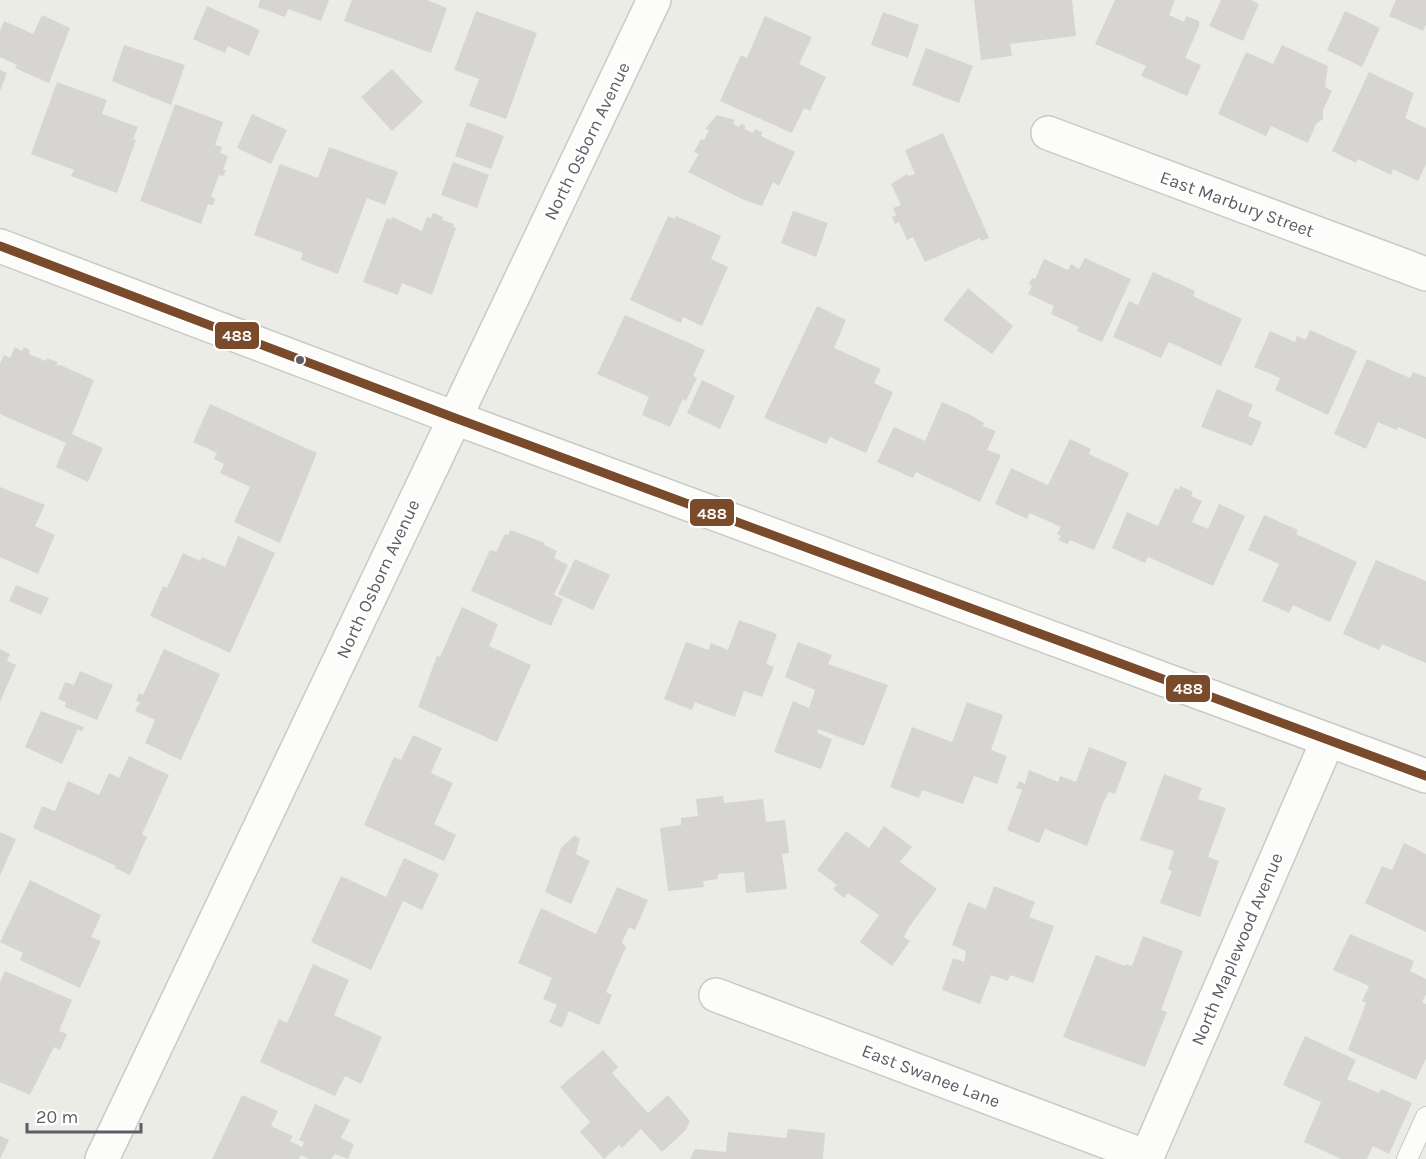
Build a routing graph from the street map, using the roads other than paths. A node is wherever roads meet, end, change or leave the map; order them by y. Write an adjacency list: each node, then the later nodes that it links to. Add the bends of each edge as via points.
1 (654, 0): 5 (street, North Osborn Avenue)
2 (1048, 133): 4 (street, East Marbury Street)
3 (0, 246): 5 (street)
4 (1426, 274)
5 (455, 418): 6 (street); 11 (street, North Osborn Avenue)
6 (1328, 740): 7 (street); 10 (street, North Maplewood Avenue)
7 (1426, 776)
8 (716, 995): 10 (street, East Swanee Lane)
9 (1426, 1117): 12 (lane)
10 (1146, 1158)
11 (102, 1159)
12 (1407, 1159)

